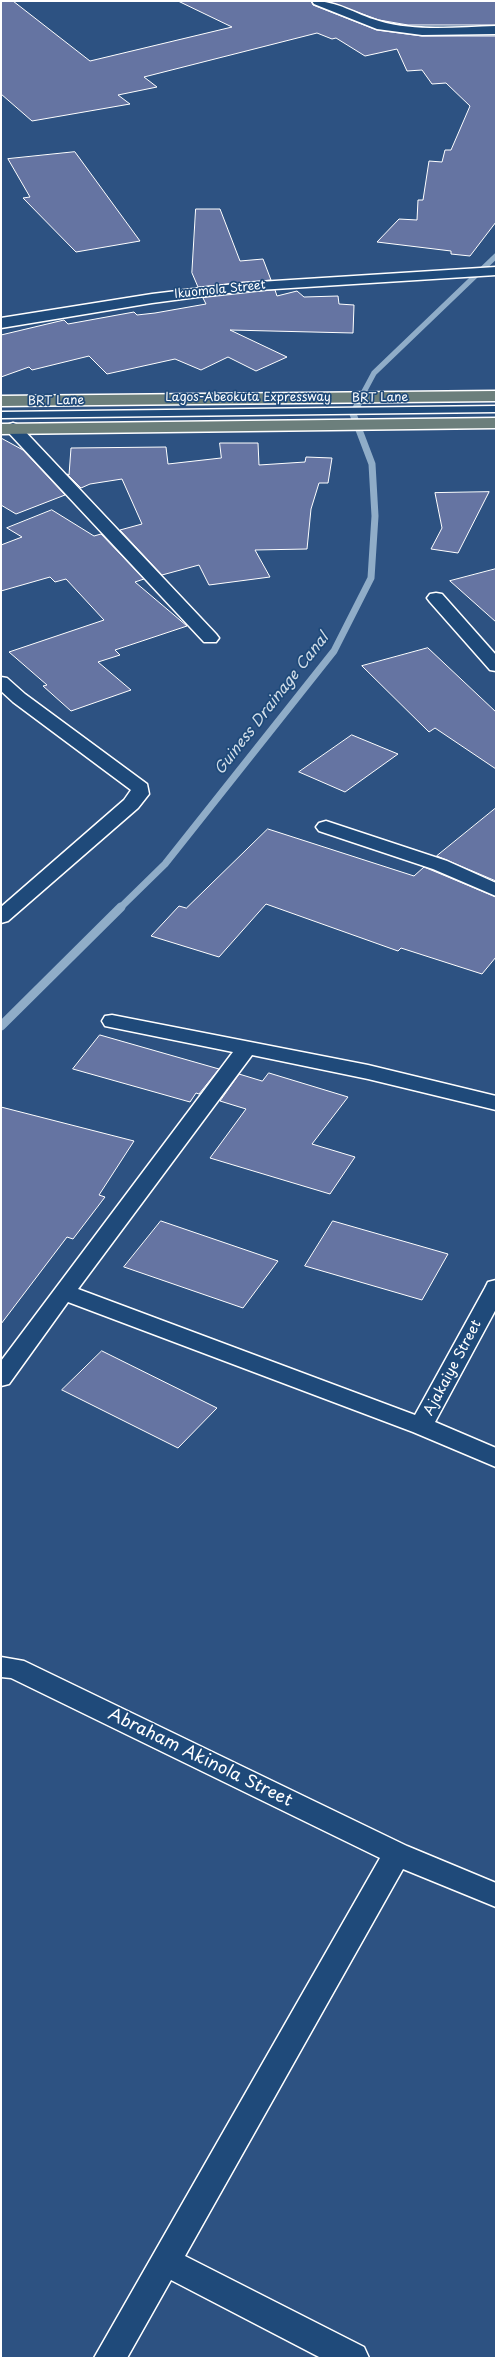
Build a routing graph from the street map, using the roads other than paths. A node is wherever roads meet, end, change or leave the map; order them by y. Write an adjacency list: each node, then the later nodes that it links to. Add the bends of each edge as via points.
1 (318, 1): 2 (street, via 377,25 422,31)
2 (496, 30)
3 (496, 271): 4 (street, Ikuomola Street, via 242,287 151,298)
4 (1, 323)
5 (496, 396): 8 (highway, Lagos-Abeokuta Expressway)
6 (1, 401): 9 (highway, Lagos-Abeokuta Expressway)
7 (496, 409): 8 (lane, BRT Lane)
8 (402, 410): 9 (highway, Lagos-Abeokuta Expressway); 9 (highway, Lagos-Abeokuta Expressway); 11 (highway, Lagos-Abeokuta Expressway)
9 (310, 411): 10 (lane, BRT Lane); 12 (highway, Lagos-Abeokuta Expressway)
10 (1, 415)
11 (496, 423)
12 (7, 429): 14 (street)
13 (436, 598): 15 (street)
14 (210, 638)
15 (493, 659)
16 (1, 682): 17 (street)
17 (19, 698): 18 (street); 21 (street, via 131,780 140,788 140,794)
18 (1, 705)
19 (326, 828): 20 (street, via 440,865)
20 (496, 890)
21 (1, 917)
22 (112, 1021): 23 (street)
23 (247, 1048): 24 (street, via 368,1072); 26 (street)
24 (496, 1103)
25 (496, 1288): 28 (street, Ajakaiye Street)
26 (63, 1292): 27 (street); 28 (street)
27 (1, 1378)
28 (421, 1426): 29 (street)
29 (496, 1458)
30 (1, 1667): 31 (street, Abraham Akinola Street, via 15,1668)
31 (397, 1854): 32 (street, Abraham Akinola Street); 33 (street)
32 (496, 1895)
33 (166, 2262): 34 (street); 35 (street)
34 (110, 2358)
35 (353, 2358)

